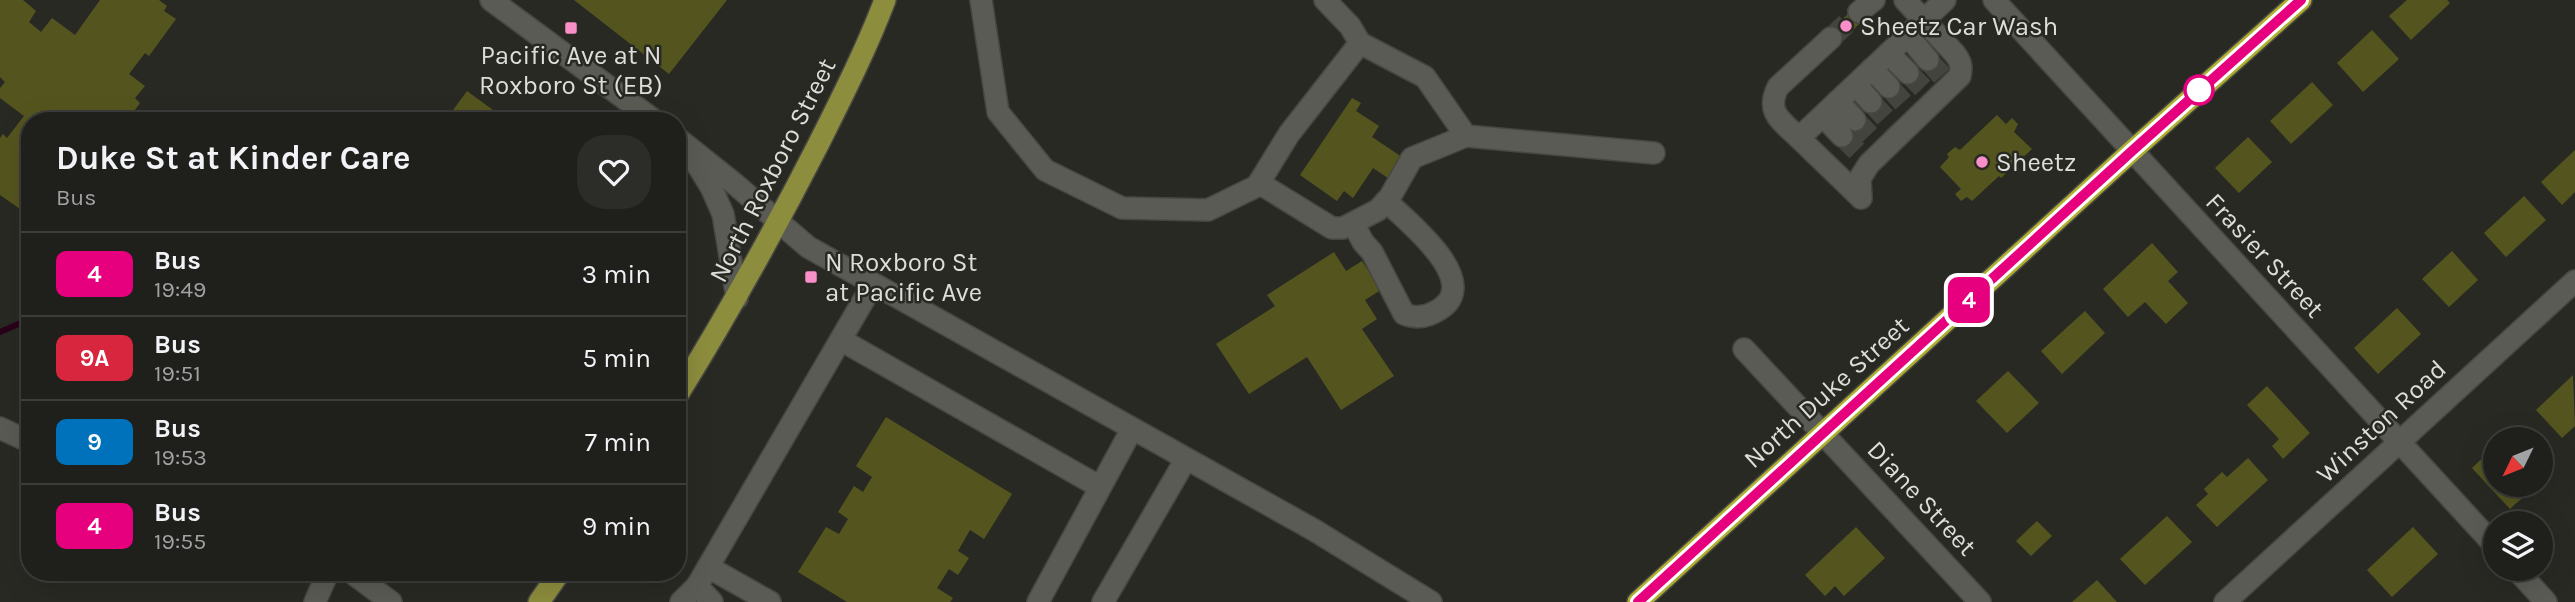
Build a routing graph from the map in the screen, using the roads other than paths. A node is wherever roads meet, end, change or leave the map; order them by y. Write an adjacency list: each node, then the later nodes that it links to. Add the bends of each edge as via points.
1 (491, 0): 21 (street)
2 (885, 0): 31 (main road, North Roxboro Street, via 868,46)
3 (981, 0): 29 (street, via 998,112 1045,170 1122,208 1208,210)
4 (1325, 0): 12 (street)
5 (1905, 0): 9 (street)
6 (1945, 0): 9 (street)
7 (1994, 0): 27 (street, Frasier Street)
8 (2301, 0): 27 (highway, North Duke Street)
9 (1924, 21): 10 (street); 24 (street, via 1961,63 1960,76 1947,81 1873,153 1860,178 1861,198)
10 (1908, 36): 13 (street); 14 (street)
11 (1831, 38): 24 (street, via 1773,96 1776,116)
12 (1360, 43): 23 (street, via 1425,77); 29 (street, via 1289,134)
13 (1889, 54): 15 (street); 16 (street)
14 (1928, 60)
15 (1872, 69): 17 (street); 18 (street)
16 (1908, 73)
17 (1856, 85): 19 (street); 20 (street)
18 (1889, 87)
19 (1871, 102)
20 (1830, 108): 22 (street); 24 (street)
21 (643, 112)
22 (1848, 128)
23 (1466, 136): 28 (street); 30 (street, via 1412,158)
24 (1799, 138)
25 (686, 145): 31 (street)
26 (686, 149): 35 (street, via 723,214)
27 (2132, 151): 41 (highway, North Duke Street); 43 (street, Frasier Street)
28 (1654, 153)
29 (1259, 183): 32 (street, via 1332,228)
30 (1386, 201): 32 (street); 32 (street, via 1419,231 1450,272 1454,288 1439,310 1413,317 1404,314)
31 (779, 221): 34 (street, via 807,247); 35 (main road, North Roxboro Street)
32 (1353, 223)
33 (2575, 281): 43 (street, Winston Road)
34 (873, 284): 36 (street); 40 (street)
35 (737, 298): 38 (main road, North Roxboro Street)
36 (841, 340): 45 (street); 47 (street)
37 (1744, 349): 41 (street, Diane Street)
38 (686, 382)
39 (0, 428): 42 (street)
40 (1132, 429): 44 (street); 45 (street)
41 (1823, 433): 62 (highway, North Duke Street); 63 (street, Diane Street)
42 (21, 438)
43 (2399, 442): 46 (street, Frasier Street); 64 (street, Winston Road)
44 (1186, 459): 60 (street); 61 (street)
45 (1100, 487): 59 (street)
46 (2483, 533)
47 (708, 567): 52 (street); 58 (street)
48 (324, 581): 53 (street)
49 (363, 581): 54 (street)
50 (554, 581): 55 (main road)
51 (2527, 581): 65 (street)
52 (697, 586): 56 (street); 57 (street)
53 (315, 602)
54 (391, 602)
55 (539, 602)
56 (681, 602)
57 (712, 602)
58 (770, 602)
59 (1038, 602)
60 (1103, 602)
61 (1431, 602)
62 (1639, 602)
63 (1980, 602)
64 (2225, 602)
65 (2546, 602)

